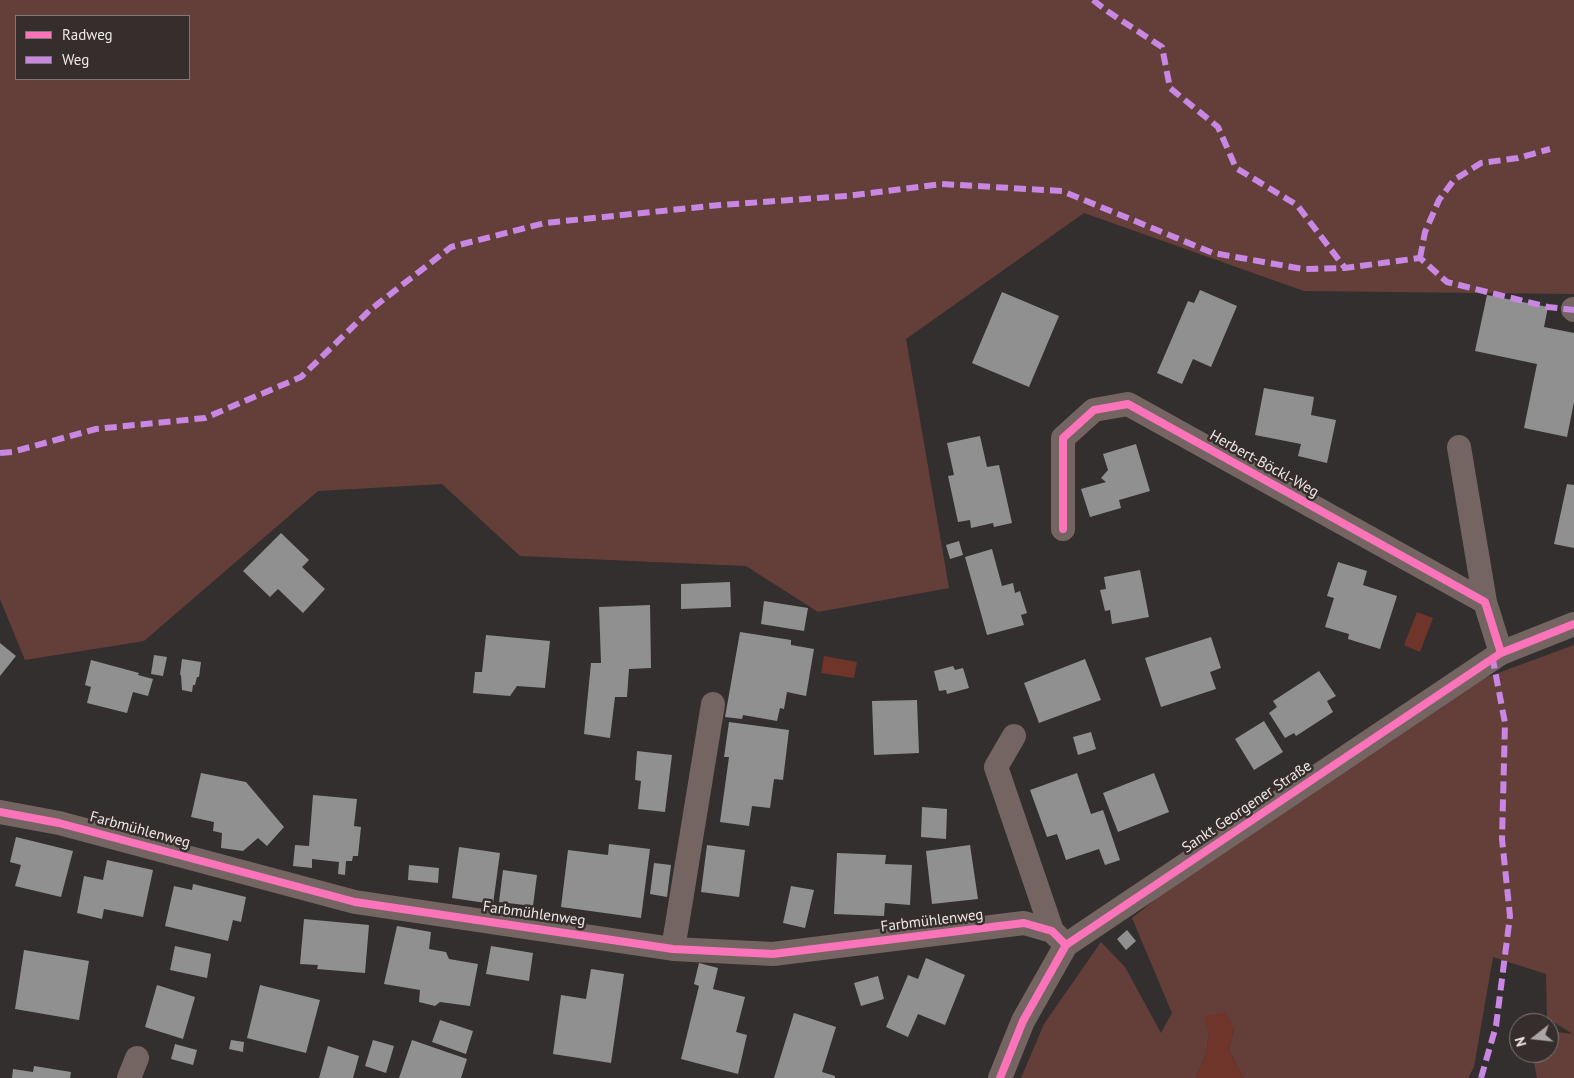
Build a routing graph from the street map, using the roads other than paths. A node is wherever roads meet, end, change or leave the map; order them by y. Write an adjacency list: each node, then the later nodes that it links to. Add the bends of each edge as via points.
1 (1459, 448): 3 (street)
2 (1063, 529): 3 (street, Herbert-Böckl-Weg, via 1063,438 1094,410 1128,404)
3 (1485, 602): 5 (street)
4 (1574, 624): 5 (street, Sankt Georgener Straße)
5 (1502, 653): 9 (street, Sankt Georgener Straße)
6 (713, 704): 10 (street)
7 (1014, 736): 9 (street, via 996,767)
8 (0, 812): 10 (street, Farbmühlenweg, via 59,823 355,902)
9 (1059, 938): 10 (street, Farbmühlenweg, via 1024,923 773,954); 11 (street, Sankt Georgener Straße)
10 (673, 949)
11 (1000, 1078)

